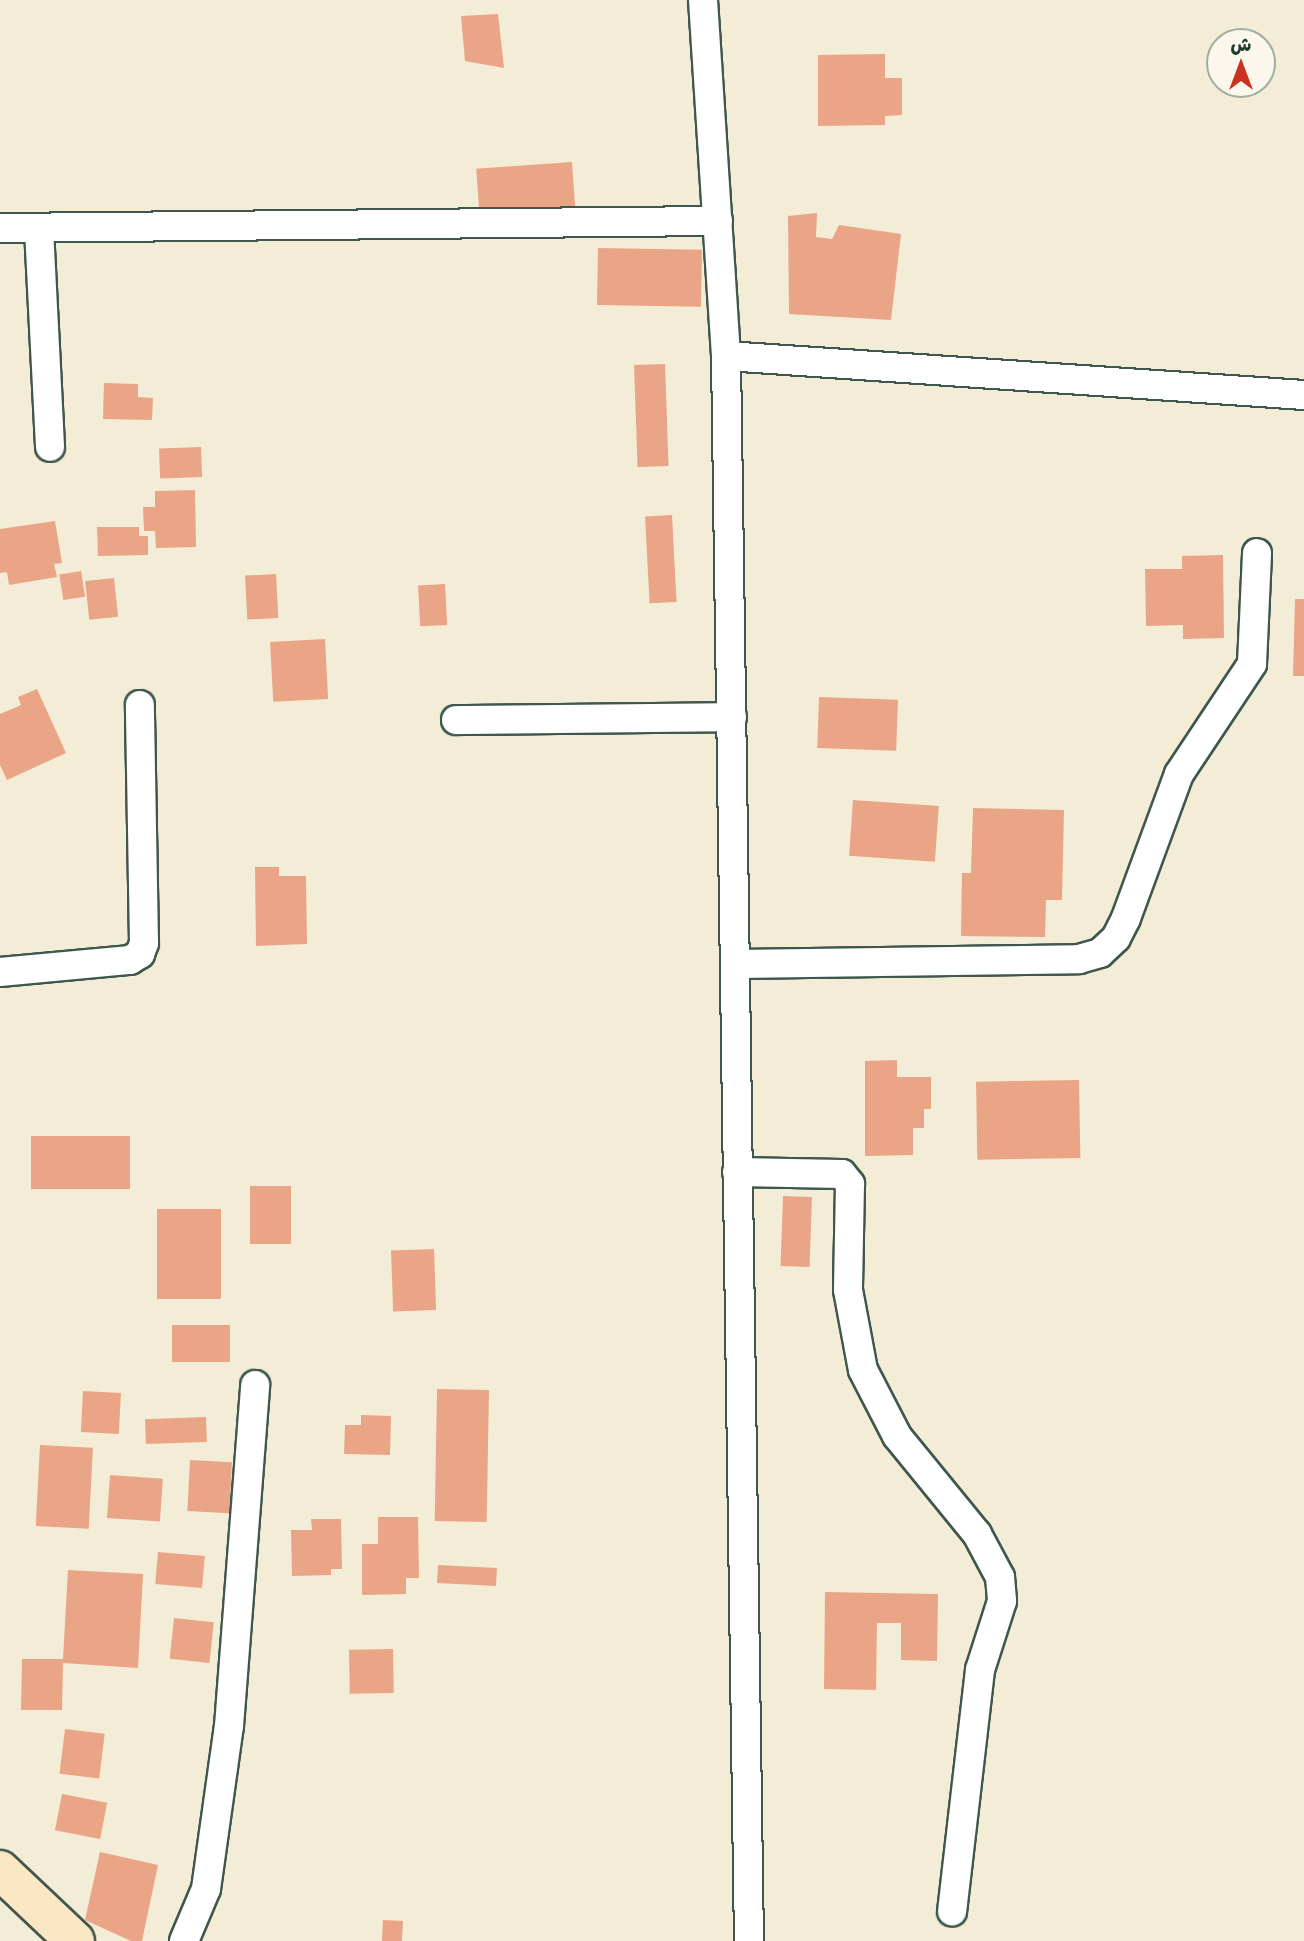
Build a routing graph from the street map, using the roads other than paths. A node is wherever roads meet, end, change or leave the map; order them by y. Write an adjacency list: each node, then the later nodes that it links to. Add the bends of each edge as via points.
1 (703, 0): 2 (street)
2 (718, 221): 4 (street); 5 (street)
3 (0, 228): 4 (street)
4 (39, 229): 7 (street)
5 (726, 356): 6 (street); 10 (street)
6 (1304, 395)
7 (50, 447)
8 (1257, 553): 12 (street, via 1252,664 1179,774 1126,918 1116,938 1100,953 1079,959)
9 (140, 705): 13 (street, via 144,943 140,954 130,960)
10 (732, 717): 11 (street); 12 (street)
11 (456, 720)
12 (737, 964): 14 (street)
13 (0, 972)
14 (737, 1172): 17 (street, via 842,1174 850,1184 848,1290 863,1370 897,1436 977,1534 1000,1577 1002,1601 980,1670); 20 (street)
15 (255, 1385): 19 (street, via 229,1726 206,1889)
16 (0, 1870): 18 (street)
17 (952, 1911)
18 (75, 1941)
19 (184, 1941)
20 (749, 1941)

